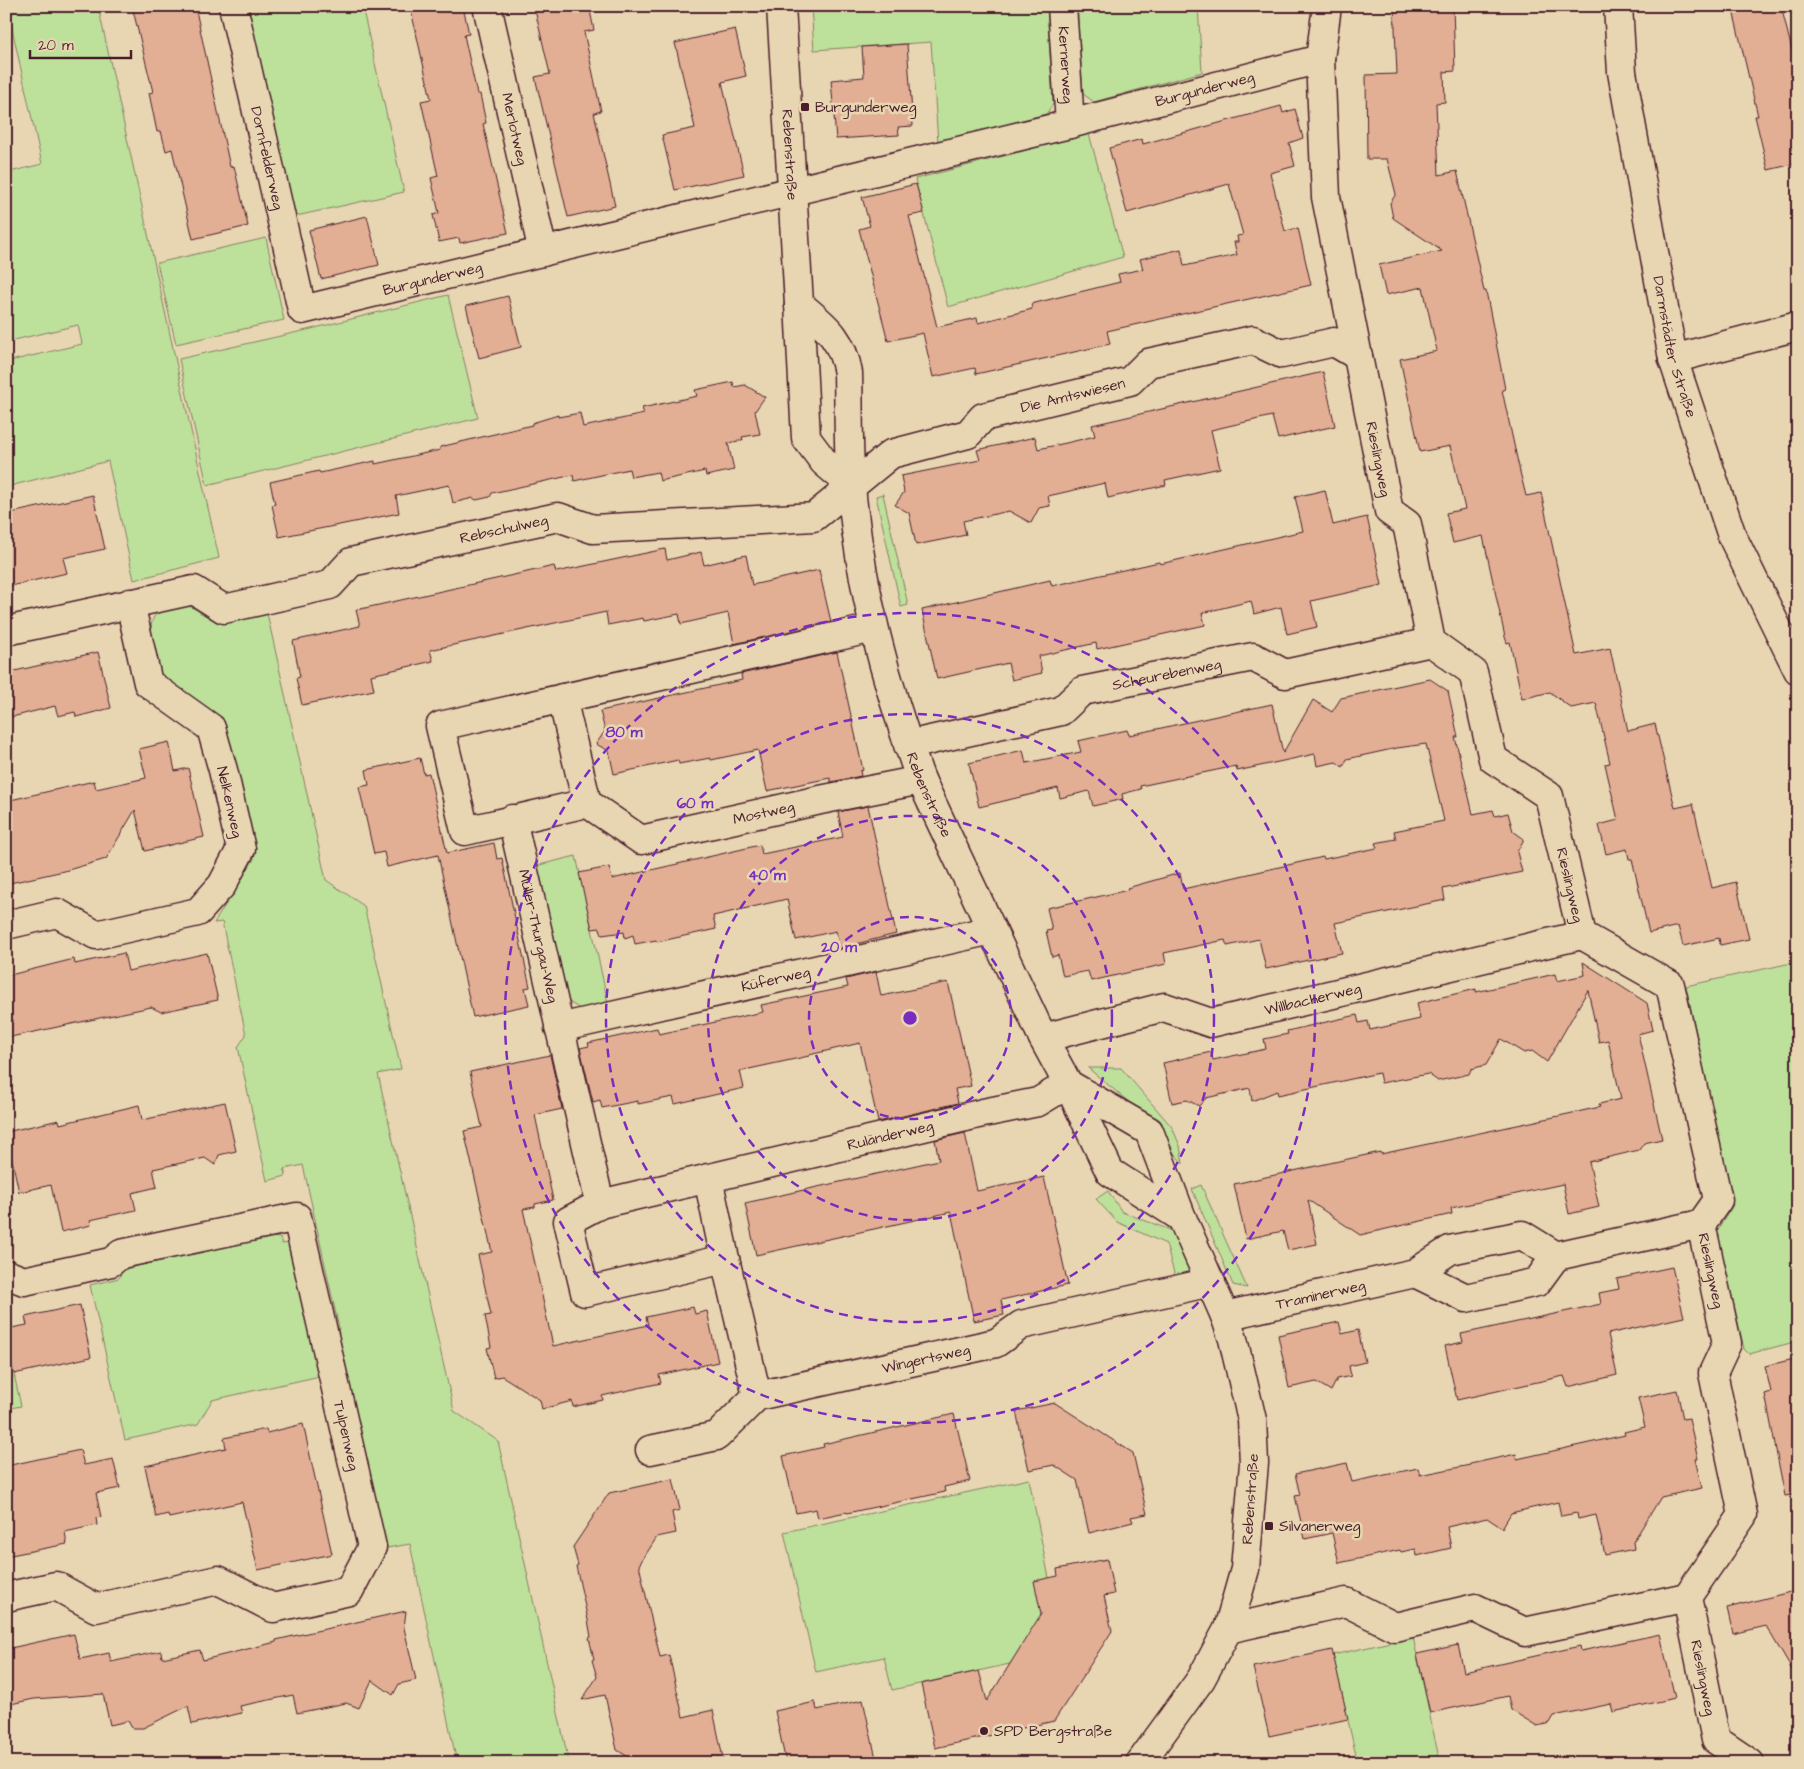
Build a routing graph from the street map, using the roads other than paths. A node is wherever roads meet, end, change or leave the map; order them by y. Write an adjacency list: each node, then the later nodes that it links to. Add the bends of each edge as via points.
1 (233, 6): 12 (street, Dornfelderweg)
2 (487, 6): 10 (street, Merlotweg)
3 (781, 6): 9 (street, Rebenstraße)
4 (1062, 6): 8 (street, Kernerweg)
5 (1327, 6): 7 (street, Rieslingweg)
6 (1618, 6): 15 (street, Darmstädter Straße, via 1622,72)
7 (1320, 59): 8 (street, Burgunderweg); 14 (street, Rieslingweg, via 1326,197)
8 (1070, 124): 9 (street, Burgunderweg)
9 (791, 192): 10 (street, Burgunderweg); 11 (street, Rebenstraße)
10 (543, 252): 12 (street, Burgunderweg)
11 (800, 304): 16 (street, Rebenstraße, via 833,334 845,356); 16 (street, Rebenstraße, via 806,438 824,462)
12 (302, 310)
13 (1798, 326): 15 (street)
14 (1358, 356): 16 (street, Die Amtswiesen, via 1334,342 1282,354 1254,340 1148,363 1130,381 983,417 968,434 891,454); 20 (street, Rieslingweg, via 1389,511 1407,524)
15 (1673, 359): 21 (street, Darmstädter Straße, via 1732,536)
16 (851, 485): 17 (street, Rebschulweg, via 814,517 594,529 558,517 350,562 330,585 224,609 194,590); 18 (street, Rebenstraße)
17 (130, 603): 19 (street); 27 (street, Nelkenweg, via 148,683 211,728 241,849 222,885 198,912 96,935 57,913)
18 (874, 628): 22 (street); 23 (street, Rebenstraße)
19 (6, 631)
20 (1431, 642): 23 (street, Scheurebenweg, via 1285,674 1253,657 1082,691 1061,711); 29 (street, Rieslingweg, via 1473,672 1493,759 1549,796)
21 (1798, 670)
22 (562, 698): 25 (street); 26 (street, via 440,726 465,831)
23 (908, 745): 24 (street, Rebenstraße)
24 (922, 780): 25 (street, Mostweg, via 641,840); 28 (street, Rebenstraße)
25 (586, 803): 26 (street)
26 (512, 820): 30 (street, Müller-Thurgau-Weg)
27 (6, 925)
28 (992, 930): 30 (street, Küferweg); 31 (street, Rebenstraße)
29 (1582, 935): 31 (street, Willbacherweg, via 1212,1023 1164,1007); 36 (street, Rieslingweg, via 1670,986 1718,1200)
30 (560, 1028): 34 (street, Müller-Thurgau-Weg)
31 (1044, 1038): 32 (street, Rebenstraße)
32 (1068, 1084): 33 (street, Ruländerweg, via 1038,1102); 35 (street, Rebenstraße, via 1110,1172); 35 (street, Rebenstraße, via 1149,1131)
33 (708, 1178): 34 (street, Ruländerweg); 38 (street)
34 (600, 1204): 38 (street, Ruländerweg, via 568,1221 585,1292)
35 (1182, 1218): 41 (street, Rebenstraße)
36 (1701, 1224): 37 (street); 46 (street, Rieslingweg, via 1727,1343 1713,1372 1743,1515)
37 (1556, 1256): 40 (street, Traminerweg, via 1522,1235 1450,1250); 40 (street, via 1537,1282 1466,1298)
38 (725, 1259): 43 (street)
39 (6, 1274): 45 (street, Tulpenweg, via 24,1281 111,1262 121,1254 297,1217 372,1548 349,1591 274,1608 218,1580 96,1608 56,1586)
40 (1415, 1274): 42 (street, Traminerweg)
41 (1211, 1282): 42 (street, Rebenstraße); 43 (street, Wingertsweg, via 1021,1325 996,1343)
42 (1225, 1316): 47 (street, Rebenstraße, via 1252,1420 1254,1462 1245,1569)
43 (757, 1396): 44 (street, via 717,1436)
44 (650, 1450)
45 (6, 1597)
46 (1687, 1597): 47 (street, via 1525,1632 1475,1608 1395,1627 1346,1602); 49 (street, Rieslingweg, via 1716,1740)
47 (1228, 1629): 48 (street, Rebenstraße, via 1201,1679)
48 (1148, 1760)
49 (1750, 1763)

